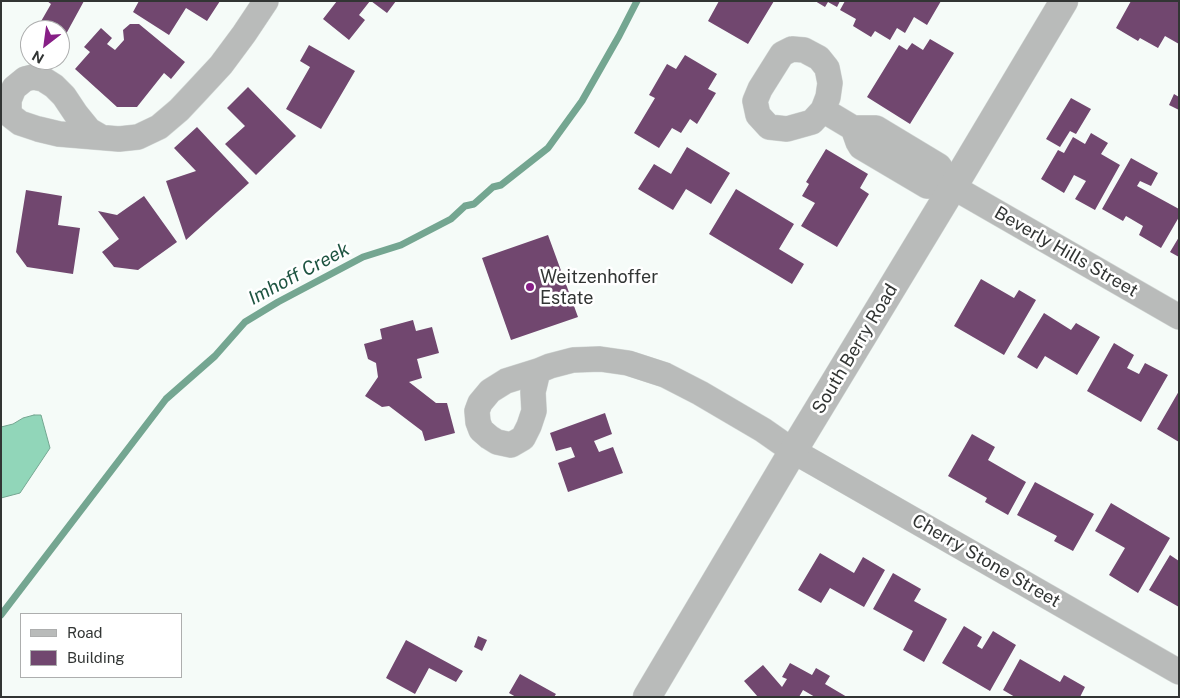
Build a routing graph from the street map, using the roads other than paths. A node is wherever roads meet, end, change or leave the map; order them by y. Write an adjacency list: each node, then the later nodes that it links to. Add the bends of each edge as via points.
1 (266, 1): 4 (street, via 221,65 159,127 138,137)
2 (1064, 1): 5 (street, South Berry Road)
3 (823, 110): 5 (street, via 852,128 876,128 939,166)
4 (101, 137)
5 (953, 187): 6 (street, Beverly Hills Street); 8 (street, South Berry Road)
6 (1179, 317)
7 (538, 371): 8 (street, Cherry Stone Street, via 573,360 628,363 665,375 700,393)
8 (793, 451): 9 (street, Cherry Stone Street); 10 (street, South Berry Road)
9 (1179, 672)
10 (647, 697)

